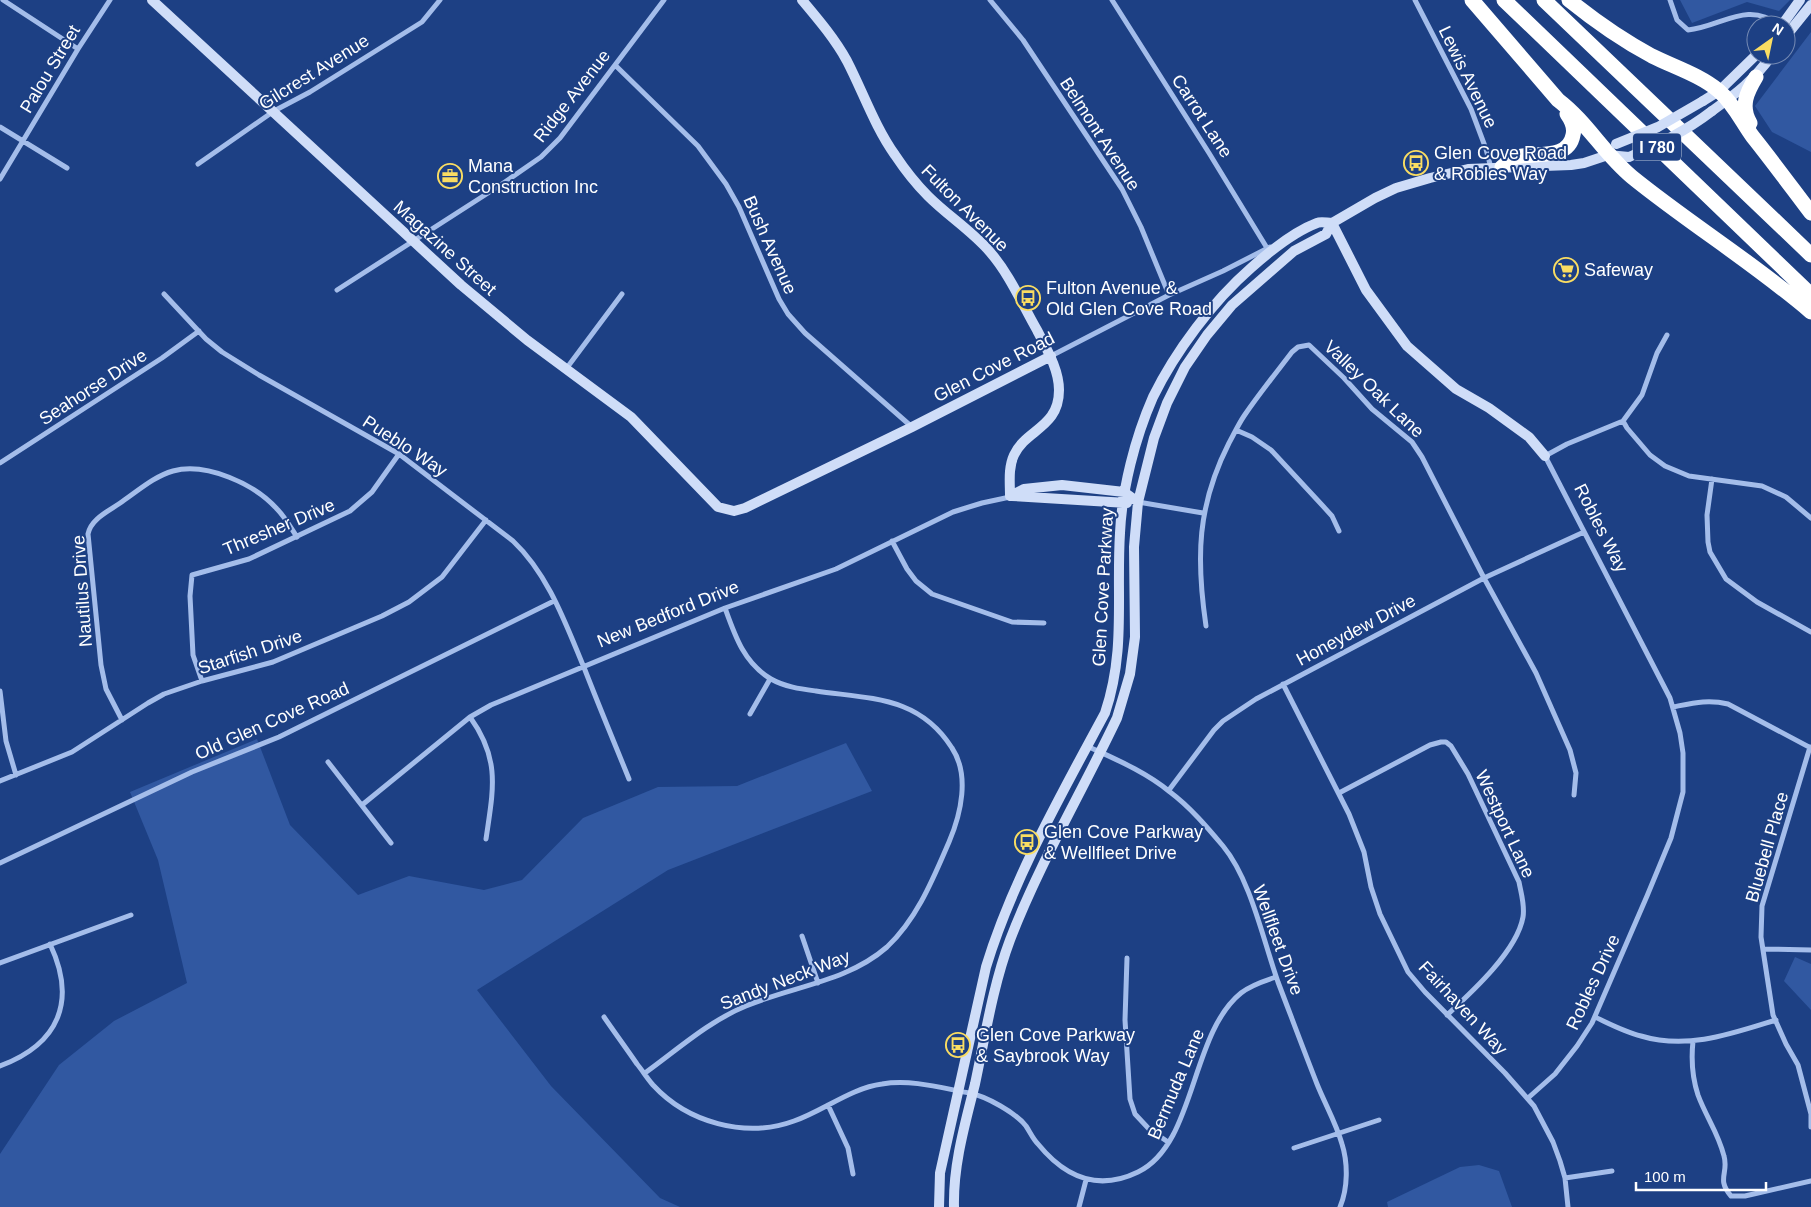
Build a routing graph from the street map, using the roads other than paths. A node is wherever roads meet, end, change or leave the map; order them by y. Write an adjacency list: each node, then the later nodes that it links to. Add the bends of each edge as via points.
1 (4, 0): 20 (street)
2 (110, 0): 20 (street, Palou Street)
3 (152, 0): 27 (main road, Magazine Street)
4 (440, 0): 27 (street, Gilcrest Avenue, via 422,22)
5 (664, 0): 21 (street, Ridge Avenue)
6 (802, 0): 51 (main road, Fulton Avenue, via 846,60 893,152 919,187 998,261)
7 (990, 0): 46 (street, Belmont Avenue, via 1023,40 1122,189)
8 (1112, 0): 40 (street, Carrot Lane)
9 (1415, 0): 33 (street, Lewis Avenue, via 1471,108 1486,149)
10 (1472, 0): 26 (highway)
11 (1504, 0): 47 (highway, I 780)
12 (1544, 0): 42 (highway, I 780)
13 (1569, 0): 25 (highway, via 1629,43 1702,79)
14 (1670, 0): 17 (street, via 1678,20 1688,30 1743,14)
15 (1800, 0): 18 (main road)
16 (1811, 5): 19 (main road)
17 (1757, 15)
18 (1792, 15)
19 (1796, 19)
20 (78, 49): 29 (street, Palou Street)
21 (615, 64): 39 (street, Ridge Avenue, via 547,152); 54 (street, Bush Avenue, via 698,146 726,184 788,314 805,333)
22 (1748, 65): 25 (main road, Glen Cove Road)
23 (1765, 65): 24 (main road, Glen Cove Road)
24 (1756, 77): 25 (main road, Glen Cove Road); 30 (highway, via 1744,106)
25 (1723, 96): 30 (highway); 31 (main road, Glen Cove Road, bridge, via 1703,101 1658,128); 31 (main road, Glen Cove Road, bridge, via 1712,112 1680,134 1629,157)
26 (1558, 100): 31 (highway); 33 (highway, via 1575,129 1573,140 1567,147 1555,153 1512,158)
27 (274, 111): 32 (street, Gilcrest Avenue); 39 (main road, Magazine Street)
28 (0, 127): 29 (street)
29 (23, 142): 34 (street); 35 (street, Palou Street)
30 (1762, 146): 36 (highway)
31 (1612, 149): 33 (main road, Glen Cove Road, via 1584,163); 48 (highway, via 1632,176)
32 (198, 164)
33 (1497, 167): 37 (main road, Glen Cove Road, via 1468,169 1396,188)
34 (67, 168)
35 (0, 180)
36 (1811, 214)
37 (1332, 223): 38 (main road, Glen Cove Road, via 1318,222); 41 (main road, Glen Cove Road, via 1326,234); 57 (main road, Robles Way, via 1366,290 1407,346 1456,389 1529,437)
38 (1295, 235): 40 (street, Glen Cove Road); 60 (main road, Glen Cove Parkway, via 1241,277 1203,320 1178,356 1153,397)
39 (413, 241): 43 (street, Ridge Avenue); 52 (main road, Magazine Street, via 495,315)
40 (1267, 248): 46 (street, Glen Cove Road)
41 (1294, 251): 62 (main road, Glen Cove Parkway, via 1232,305 1206,335 1185,367 1154,438)
42 (1811, 255)
43 (336, 290)
44 (164, 294): 49 (street, Pueblo Way)
45 (622, 294): 52 (street)
46 (1169, 295): 51 (street, Glen Cove Road)
47 (1811, 295)
48 (1811, 312)
49 (199, 331): 56 (street, Pueblo Way, via 222,352 259,375); 58 (street, Seahorse Drive)
50 (1667, 335): 53 (street, via 1642,395)
51 (1051, 356): 54 (main road, Glen Cove Road); 61 (main road, Fulton Avenue, via 1059,390 1057,406 1054,414 1017,448 1012,457)
52 (566, 369): 64 (main road, Magazine Street, via 631,417)
53 (1623, 421): 57 (street); 59 (street, via 1650,455 1665,466 1689,476)
54 (912, 427): 64 (main road, Glen Cove Road, via 745,508)
55 (1236, 430): 65 (street, Valley Oak Lane, via 1219,463); 68 (street, via 1271,450 1332,516); 72 (street, Valley Oak Lane, via 1292,352 1303,345 1314,348 1372,409 1412,442)
56 (399, 454): 67 (street, Pueblo Way); 70 (street, Thresher Drive, via 363,502)
57 (1545, 456): 69 (street, Robles Way)
58 (0, 463)
59 (1712, 480): 66 (street, via 1769,488 1786,497); 77 (street, via 1707,515 1708,542 1710,552 1726,579 1757,602)
60 (1124, 492): 61 (main road, New Bedford Drive, via 1062,484 1024,489); 62 (main road, New Bedford Drive); 63 (main road, Glen Cove Parkway)
61 (1010, 496): 63 (main road, New Bedford Drive); 71 (street, New Bedford Drive, via 953,512)
62 (1138, 502): 63 (main road, New Bedford Drive); 65 (street, New Bedford Drive); 89 (main road, Glen Cove Parkway, via 1134,547 1135,637 1130,674 1117,718)
63 (1122, 504): 87 (main road, Glen Cove Parkway, via 1116,672 1105,713)
64 (723, 510)
65 (1203, 513): 76 (street, Valley Oak Lane, via 1200,567)
66 (1811, 518)
67 (486, 520): 73 (street, Pueblo Way, via 526,553); 80 (street, Starfish Drive, via 442,577 408,602 273,662)
68 (1340, 532)
69 (1584, 532): 72 (street, Honeydew Drive); 83 (street, Robles Way)
70 (297, 537): 80 (street, Thresher Drive, via 249,559 192,575 193,655); 86 (street, Nautilus Drive, via 277,509 256,492 215,472 196,469 180,469 160,476 94,521 88,534 102,664 106,689)
71 (892, 541): 74 (street, New Bedford Drive, via 836,569); 75 (street, via 916,581 932,594 1012,622)
72 (1484, 578): 81 (street, Honeydew Drive); 96 (street, Valley Oak Lane, via 1536,673 1570,750 1576,774)
73 (554, 601): 78 (street, Pueblo Way); 100 (street, Old Glen Cove Road, via 279,737 192,772)
74 (725, 608): 78 (street, New Bedford Drive); 79 (street, Sandy Neck Way, via 739,645)
75 (1044, 623)
76 (1206, 626)
77 (1811, 632)
78 (583, 666): 85 (street, New Bedford Drive, via 490,705); 92 (street, Pueblo Way)
79 (770, 679): 84 (street); 110 (street, Sandy Neck Way, via 785,686 884,700 908,707 921,714 944,736 958,757 962,784 959,812 952,836 912,917 873,958 843,974)
80 (202, 681): 86 (street, Starfish Drive, via 164,694)
81 (1283, 684): 94 (street, Honeydew Drive, via 1223,721); 95 (street, Fairhaven Way)
82 (0, 692): 91 (street, via 6,742)
83 (1673, 707): 88 (street, via 1703,701 1728,704); 102 (street, Robles Way, via 1683,752 1683,792 1671,838)
84 (750, 714)
85 (470, 717): 97 (street, New Bedford Drive); 98 (street, via 486,742 492,760 492,799)
86 (122, 720): 91 (street, Starfish Drive, via 72,752)
87 (1088, 746): 89 (street, Wellfleet Drive); 118 (main road, Glen Cove Parkway, via 1032,854 994,941)
88 (1811, 747): 105 (street, Bluebell Place, via 1762,906)
89 (1101, 753): 94 (street, Wellfleet Drive); 119 (main road, Glen Cove Parkway, via 1028,898 1010,942)
90 (328, 762): 97 (street)
91 (16, 775): 93 (street, Starfish Drive)
92 (629, 779)
93 (0, 781)
94 (1169, 790): 109 (street, Wellfleet Drive, via 1224,847 1234,863 1251,901)
95 (1339, 794): 111 (street, Fairhaven Way, via 1364,852 1371,887 1394,944 1408,972); 111 (street, Westport Lane, via 1441,742 1451,746 1468,774 1519,882 1523,917 1508,950 1481,983)
96 (1574, 795)
97 (362, 805): 99 (street)
98 (486, 839)
99 (391, 843)
100 (0, 863)
101 (131, 916): 104 (street)
102 (1638, 918): 113 (street, Robles Drive)
103 (802, 936): 110 (street)
104 (50, 944): 108 (street); 116 (street, via 62,974 63,996 59,1012 48,1034 30,1052)
105 (1763, 949): 106 (street); 114 (street, Bluebell Place)
106 (1811, 950)
107 (1127, 958): 125 (street, via 1125,1020 1130,1099 1135,1114)
108 (0, 962)
109 (1276, 977): 124 (street, Wellfleet Drive); 125 (street, Bermuda Lane, via 1256,984 1229,1005 1214,1028)
110 (818, 982): 117 (street, Sandy Neck Way, via 734,1011)
111 (1448, 1015): 120 (street, Fairhaven Way)
112 (604, 1017): 117 (street, Bermuda Lane)
113 (1595, 1017): 115 (street, via 1642,1037 1669,1042); 120 (street, Robles Drive, via 1555,1074)
114 (1776, 1020): 115 (street, via 1726,1036); 123 (street, Bluebell Place, via 1798,1065 1811,1114)
115 (1693, 1041): 131 (street, via 1692,1075 1698,1095 1720,1138 1726,1162 1725,1189 1731,1196 1745,1196)
116 (0, 1066)
117 (644, 1074): 121 (street, Bermuda Lane, via 658,1090 685,1110 734,1128 778,1126)
118 (958, 1092): 119 (street, Bermuda Lane); 121 (street, Bermuda Lane, via 901,1082 881,1084); 132 (main road, Glen Cove Parkway, via 940,1173)
119 (972, 1094): 130 (street, Bermuda Lane, via 1011,1112 1055,1163); 133 (main road, Glen Cove Parkway, via 957,1164)
120 (1528, 1098): 129 (street, Fairhaven Way, via 1553,1142)
121 (828, 1105): 128 (street, via 848,1148)
122 (1378, 1120): 124 (street)
123 (1811, 1127)
124 (1338, 1133): 126 (street); 135 (street, Wellfleet Drive, via 1346,1172)
125 (1168, 1142): 130 (street, Bermuda Lane, via 1162,1154 1140,1172 1108,1181)
126 (1294, 1148)
127 (1612, 1171): 129 (street)
128 (853, 1174)
129 (1565, 1178): 136 (street, Fairhaven Way)
130 (1086, 1180): 134 (street)
131 (1811, 1181)
132 (939, 1207)
133 (954, 1207)
134 (1078, 1207)
135 (1340, 1207)
136 (1568, 1207)

